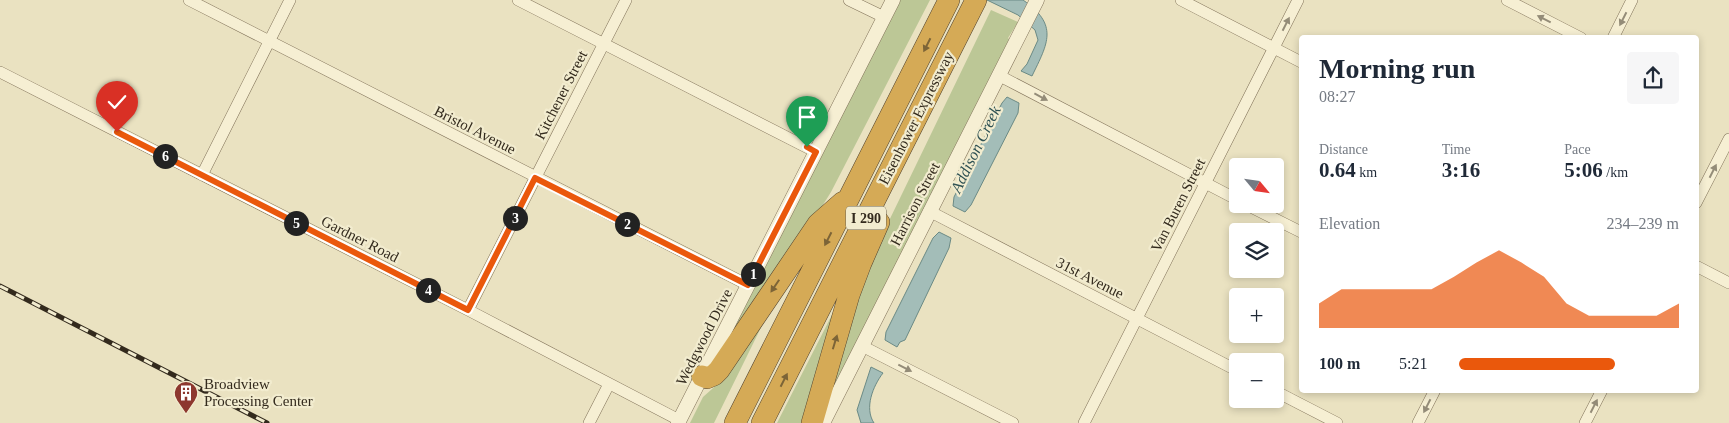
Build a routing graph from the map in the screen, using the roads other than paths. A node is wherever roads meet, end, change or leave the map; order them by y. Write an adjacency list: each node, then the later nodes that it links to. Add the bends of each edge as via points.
1 (189, 0): 17 (street, Bristol Avenue)
2 (290, 0): 17 (street)
3 (518, 0): 18 (street)
4 (626, 0): 18 (street, Kitchener Street)
5 (849, 0): 14 (street)
6 (893, 0): 14 (street, Wedgwood Drive)
7 (1037, 0): 22 (street, Harrison Street)
8 (1181, 0): 19 (street)
9 (1298, 0): 19 (street, Van Buren Street, one-way to 9)
10 (1507, 0): 15 (street, one-way to 10)
11 (1632, 0): 16 (street, one-way to 16)
12 (949, 1): 29 (highway, Eisenhower Expressway / I 290, one-way to 29)
13 (973, 6): 24 (highway, Eisenhower Expressway / I 290)
14 (884, 18): 25 (street, Wedgwood Drive)
15 (1575, 35)
16 (1614, 35)
17 (270, 41): 26 (street); 27 (street, Bristol Avenue)
18 (604, 44): 25 (street); 27 (street, Kitchener Street)
19 (1274, 48): 20 (street); 28 (street, Van Buren Street)
20 (1299, 61)
21 (0, 72): 26 (street, Gardner Road)
22 (998, 75): 28 (street, one-way to 28); 32 (street, Harrison Street)
23 (1729, 139): 31 (street, one-way to 23)
24 (903, 144): 50 (highway, Eisenhower Expressway / I 290, one-way to 24); 51 (highway, one-way to 24, via 849,295 893,190)
25 (816, 152): 37 (street, Wedgwood Drive)
26 (202, 175): 38 (street, Gardner Road)
27 (535, 178): 37 (street, Bristol Avenue); 38 (street, Kitchener Street)
28 (1206, 184): 30 (street); 39 (street, Van Buren Street)
29 (850, 196): 42 (highway, one-way to 42, via 818,224 719,370 707,378); 49 (highway, Eisenhower Expressway / I 290, one-way to 49)
30 (1229, 196)
31 (1699, 197)
32 (930, 211): 39 (street, 31st Avenue); 40 (street, Harrison Street)
33 (1263, 213): 34 (street)
34 (1299, 231)
35 (1699, 268): 36 (street)
36 (1729, 283)
37 (748, 285): 42 (street, Wedgwood Drive)
38 (468, 310): 43 (street, Gardner Road)
39 (1137, 319): 41 (street, 31st Avenue); 54 (street, Van Buren Street)
40 (862, 346): 52 (street, Harrison Street); 53 (street, one-way to 53)
41 (1229, 366)
42 (702, 376): 47 (street, Wedgwood Drive)
43 (609, 384): 47 (street, Gardner Road); 48 (street)
44 (1433, 393): 56 (street, one-way to 56)
45 (1601, 393): 57 (street, one-way to 45)
46 (1284, 396): 55 (street)
47 (679, 422)
48 (590, 423)
49 (735, 423)
50 (762, 423)
51 (812, 423)
52 (823, 423)
53 (1013, 423)
54 (1084, 423)
55 (1337, 423)
56 (1418, 423)
57 (1586, 423)

